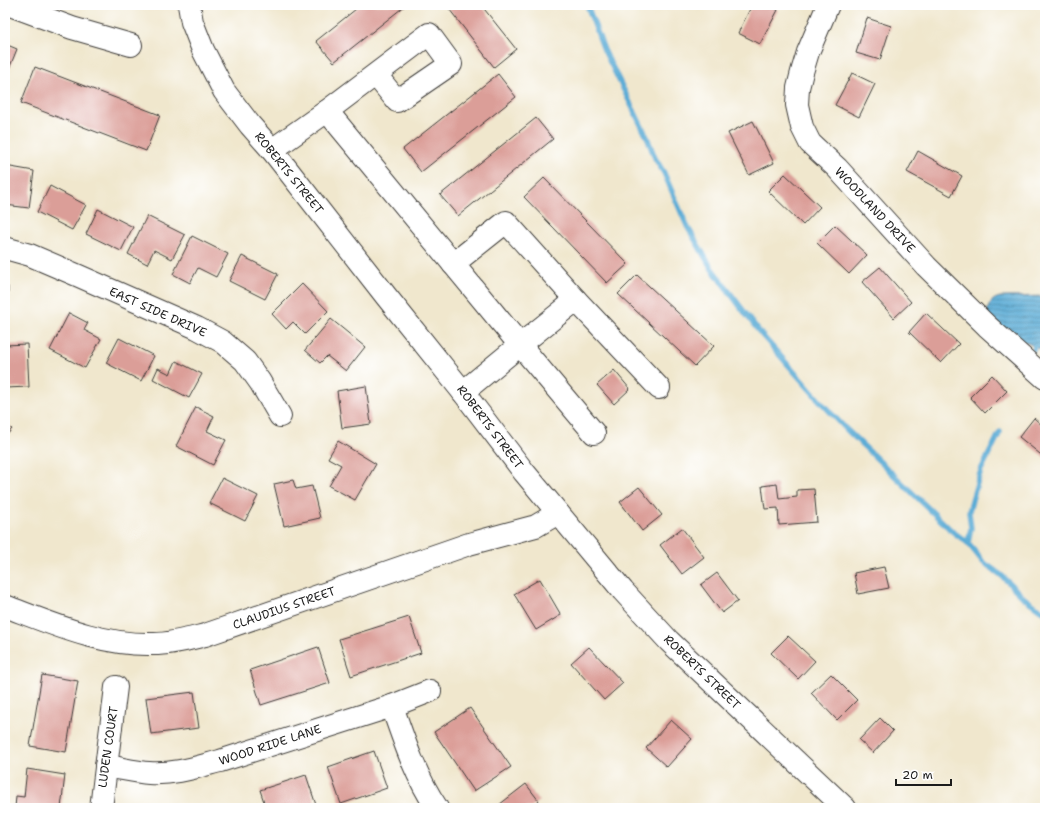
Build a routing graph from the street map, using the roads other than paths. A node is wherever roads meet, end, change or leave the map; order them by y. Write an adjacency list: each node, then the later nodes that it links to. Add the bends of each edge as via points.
1 (10, 5): 4 (street, via 72,28)
2 (189, 5): 7 (street, ROBERTS STREET, via 192,22 203,50 224,91)
3 (828, 5): 12 (street, WOODLAND DRIVE, via 808,52 798,88 797,106 802,127 810,142 926,266)
4 (131, 45)
5 (376, 74): 6 (street)
6 (327, 111): 7 (street); 9 (street)
7 (272, 150): 14 (street, ROBERTS STREET)
8 (5, 248): 15 (street, EAST SIDE DRIVE, via 79,276 224,342 245,361)
9 (453, 264): 10 (street, via 506,222); 11 (street)
10 (576, 300): 11 (street); 13 (street)
11 (520, 346): 14 (street); 16 (street)
12 (1045, 378)
13 (659, 388)
14 (463, 392): 17 (street, ROBERTS STREET)
15 (280, 416)
16 (594, 432)
17 (558, 513): 18 (street, CLAUDIUS STREET, via 536,526 469,544 205,635 180,641 155,644 110,641); 25 (street, ROBERTS STREET, via 669,641)
18 (5, 606)
19 (116, 687): 22 (street, LUDEN COURT)
20 (430, 691): 21 (street, WOOD RIDE LANE)
21 (392, 706): 22 (street, WOOD RIDE LANE, via 198,767 150,773); 24 (street, via 416,771)
22 (106, 766): 23 (street, LUDEN COURT)
23 (101, 808)
24 (437, 808)
25 (846, 808)

